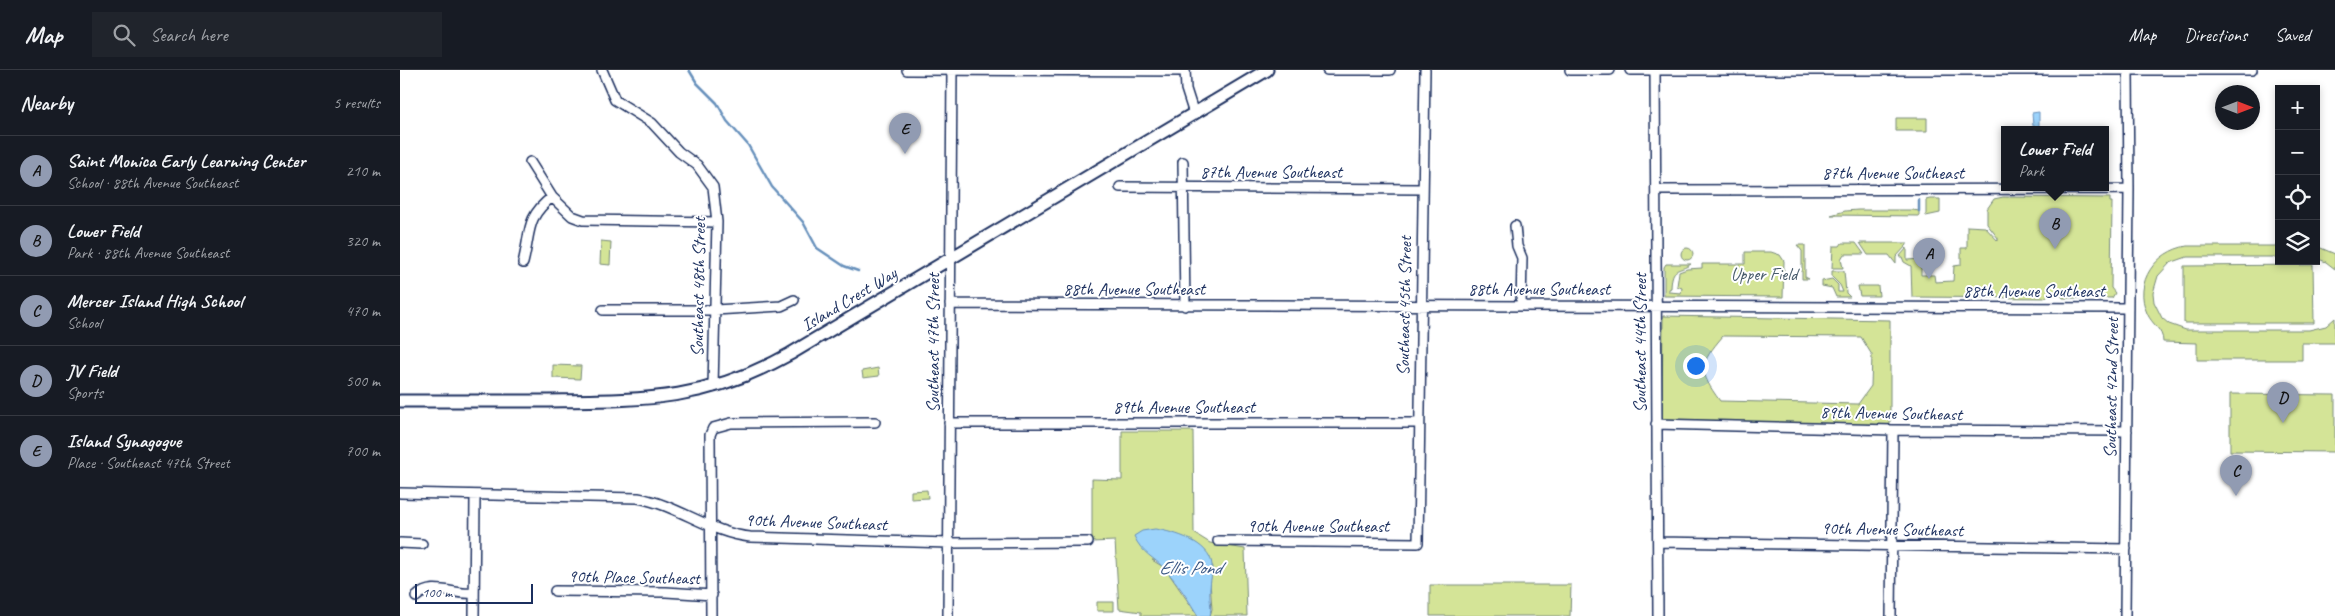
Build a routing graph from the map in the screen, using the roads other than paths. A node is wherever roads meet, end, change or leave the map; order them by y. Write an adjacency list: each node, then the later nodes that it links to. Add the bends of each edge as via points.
1 (602, 70): 29 (street, Southeast 48th Street, via 615,100 652,123 679,152 697,165 713,187)
2 (906, 70): 3 (street)
3 (952, 70): 13 (street); 31 (street, Southeast 47th Street)
4 (1267, 70): 18 (main road, Island Crest Way)
5 (1327, 70): 6 (street)
6 (1390, 70)
7 (1425, 70): 23 (street, Southeast 45th Street)
8 (1570, 70): 9 (street)
9 (1610, 70)
10 (1630, 70): 11 (street)
11 (1655, 70): 15 (street); 27 (street, Southeast 44th Street)
12 (2252, 70): 17 (street)
13 (1162, 71): 14 (street)
14 (1185, 71): 18 (street, via 1187,94)
15 (1791, 71): 16 (street)
16 (1880, 71): 17 (street)
17 (2128, 71): 26 (street, Southeast 42nd Street)
18 (1194, 114): 31 (main road, Island Crest Way)
19 (530, 162): 28 (street)
20 (1183, 162): 22 (street)
21 (1120, 187): 22 (street, 87th Avenue Southeast)
22 (1184, 188): 23 (street, 87th Avenue Southeast); 36 (street)
23 (1423, 189): 37 (street, Southeast 45th Street)
24 (2001, 189): 27 (street, 87th Avenue Southeast)
25 (2109, 189): 26 (street, 87th Avenue Southeast)
26 (2129, 189): 39 (street, Southeast 42nd Street)
27 (1657, 190): 35 (street, Southeast 44th Street)
28 (552, 197): 29 (street, via 572,216 583,220); 32 (street, via 533,214)
29 (717, 222): 41 (street, Southeast 48th Street)
30 (1515, 226): 38 (street, via 1522,258)
31 (949, 259): 34 (street, Southeast 47th Street); 42 (main road, Island Crest Way, via 780,360)
32 (523, 263)
33 (794, 300): 41 (street, via 781,306)
34 (950, 304): 36 (street, 88th Avenue Southeast); 45 (street, Southeast 47th Street)
35 (1656, 305): 38 (street, 88th Avenue Southeast); 39 (street, 88th Avenue Southeast); 47 (street, Southeast 44th Street)
36 (1185, 306): 37 (street, 88th Avenue Southeast)
37 (1420, 306): 38 (street, 88th Avenue Southeast); 46 (street, Southeast 45th Street)
38 (1521, 306)
39 (2128, 308): 49 (street, Southeast 42nd Street)
40 (603, 310): 41 (street)
41 (715, 310): 42 (street, Southeast 48th Street)
42 (714, 387): 43 (main road, Island Crest Way, via 633,401)
43 (400, 401)
44 (875, 422): 52 (street, via 732,423 713,428 710,435)
45 (949, 423): 46 (street, 89th Avenue Southeast); 57 (street, Southeast 47th Street)
46 (1420, 423): 58 (street, Southeast 45th Street)
47 (1656, 424): 48 (street, 89th Avenue Southeast); 55 (street, Southeast 44th Street)
48 (1893, 430): 49 (street, 89th Avenue Southeast); 60 (street)
49 (2127, 431): 61 (street, Southeast 42nd Street)
50 (400, 494): 51 (street, 90th Avenue Southeast)
51 (475, 496): 52 (street, 90th Avenue Southeast, via 638,498 675,508); 63 (street)
52 (711, 526): 57 (street, 90th Avenue Southeast, via 729,534 750,537); 64 (street)
53 (1218, 541): 58 (street, 90th Avenue Southeast)
54 (1088, 542): 57 (street, 90th Avenue Southeast)
55 (1658, 542): 60 (street, 90th Avenue Southeast); 69 (street, Southeast 44th Street)
56 (400, 543): 59 (street)
57 (948, 543): 68 (street, Southeast 47th Street)
58 (1418, 543)
59 (422, 544)
60 (1892, 545): 61 (street, 90th Avenue Southeast); 70 (street)
61 (2126, 549): 71 (street, Southeast 42nd Street)
62 (555, 591): 64 (street, 90th Place Southeast)
63 (474, 594): 65 (street, via 440,589 426,590); 66 (street)
64 (712, 595): 67 (street)
65 (416, 597)
66 (474, 616)
67 (711, 616)
68 (948, 616)
69 (1658, 616)
70 (1891, 616)
71 (2125, 616)

